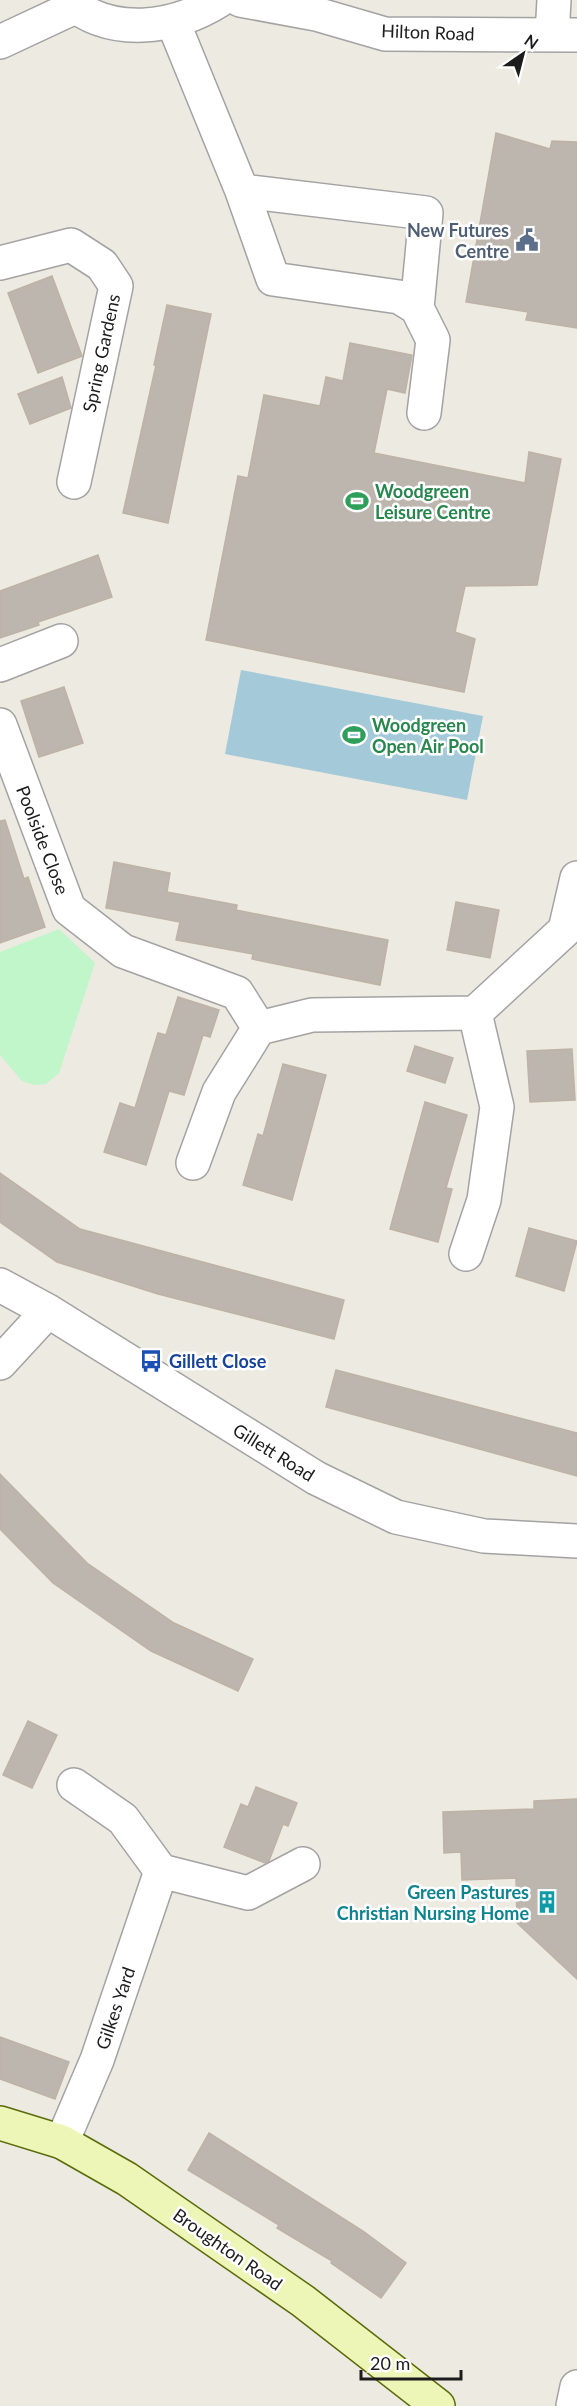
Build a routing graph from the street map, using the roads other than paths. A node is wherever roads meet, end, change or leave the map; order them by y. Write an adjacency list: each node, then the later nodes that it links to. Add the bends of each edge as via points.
1 (220, 0): 6 (street, via 200,13)
2 (240, 0): 5 (street, Hilton Road)
3 (554, 0): 7 (street)
4 (71, 3): 6 (street, via 105,21 139,26); 8 (street)
5 (308, 7): 7 (street, Hilton Road, via 386,33)
6 (173, 22): 9 (street)
7 (564, 35)
8 (0, 42)
9 (242, 191): 11 (street, via 273,279 399,297); 11 (street, via 426,213)
10 (0, 263): 13 (street, Spring Gardens, via 71,245 102,265 116,286)
11 (417, 308): 12 (street, via 433,340)
12 (424, 413)
13 (74, 482)
14 (61, 641): 15 (street)
15 (0, 665)
16 (0, 724): 19 (street, Poolside Close, via 69,909 123,951 237,993)
17 (577, 879): 18 (street, via 565,930)
18 (476, 1012): 19 (street, via 312,1015); 21 (street, via 497,1107 484,1200)
19 (259, 1028): 20 (street, via 219,1092)
20 (193, 1163)
21 (466, 1254)
22 (0, 1285): 23 (street, Gillett Road)
23 (48, 1311): 24 (street); 25 (street, Gillett Road, via 316,1478 396,1517 484,1536)
24 (0, 1363)
25 (577, 1541)
26 (74, 1785): 28 (street, via 123,1820)
27 (303, 1864): 28 (street, via 248,1893)
28 (161, 1871): 30 (street, Gilkes Yard, via 97,2060)
29 (0, 2123): 30 (main road, Broughton Road)
30 (62, 2142): 32 (main road, Broughton Road, via 127,2179 303,2301)
31 (577, 2387): 33 (street)
32 (438, 2406)
33 (573, 2406)

